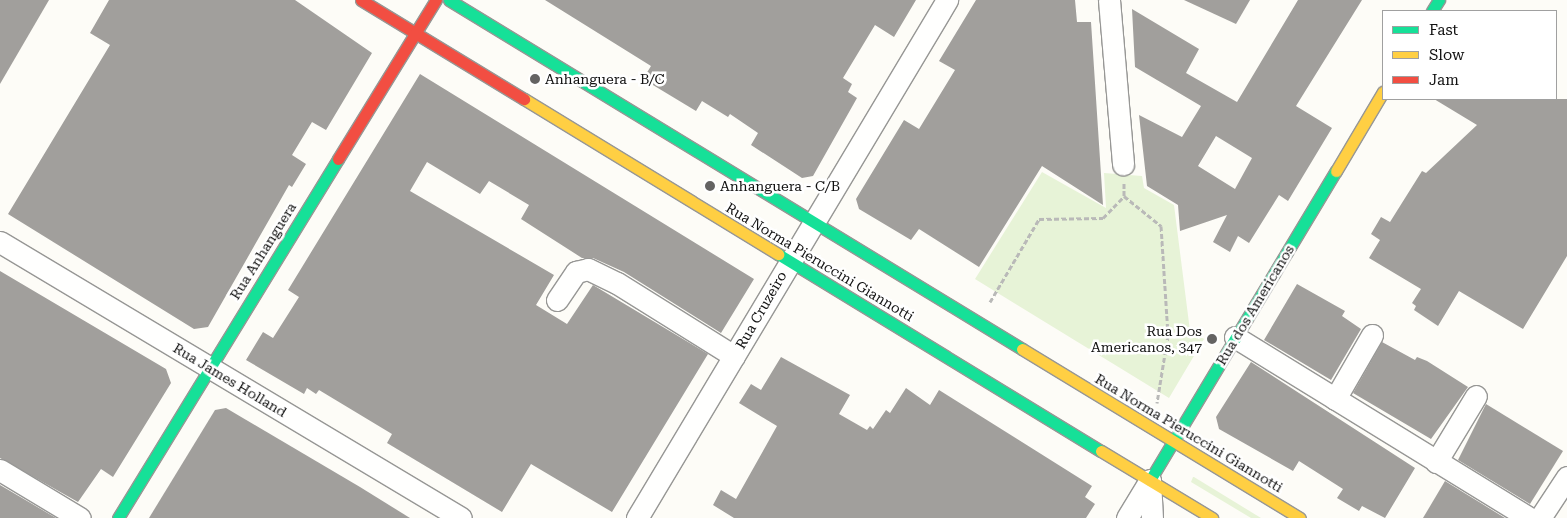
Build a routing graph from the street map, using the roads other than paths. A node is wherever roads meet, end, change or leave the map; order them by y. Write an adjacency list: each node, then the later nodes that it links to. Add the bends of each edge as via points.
1 (361, 0): 6 (main road, Rua Norma Pieruccini Giannotti)
2 (436, 0): 6 (main road, Rua Anhanguera)
3 (449, 0): 9 (main road, Rua Norma Pieruccini Giannotti)
4 (947, 0): 9 (street, Rua Cruzeiro)
5 (1109, 0): 8 (street)
6 (415, 33): 11 (main road, Rua Norma Pieruccini Giannotti); 16 (main road, Rua Anhanguera)
7 (1382, 94): 14 (main road, Rua dos Americanos)
8 (1123, 164)
9 (812, 221): 11 (street, Rua Cruzeiro); 19 (main road, Rua Norma Pieruccini Giannotti)
10 (0, 242): 16 (street, Rua James Holland)
11 (789, 261): 15 (street, Rua Cruzeiro); 23 (main road, Rua Norma Pieruccini Giannotti)
12 (558, 300): 15 (street, via 576,272 588,269 617,283)
13 (1372, 335): 18 (street)
14 (1235, 337): 18 (street); 19 (main road, Rua dos Americanos)
15 (734, 356): 27 (street, Rua Cruzeiro)
16 (209, 367): 25 (main road, Rua Anhanguera); 26 (street, Rua James Holland)
17 (1476, 396): 20 (street)
18 (1335, 399): 20 (street)
19 (1174, 442): 23 (main road, Rua dos Americanos); 31 (main road, Rua Norma Pieruccini Giannotti)
20 (1436, 462): 32 (street)
21 (0, 470): 24 (street)
22 (1567, 477): 33 (street)
23 (1150, 480): 28 (street, Rua dos Americanos); 29 (street); 30 (main road, Rua Norma Pieruccini Giannotti)
24 (80, 518)
25 (118, 518)
26 (461, 518)
27 (637, 518)
28 (1127, 518)
29 (1152, 518)
30 (1212, 518)
31 (1300, 518)
32 (1529, 518)
33 (1540, 518)

